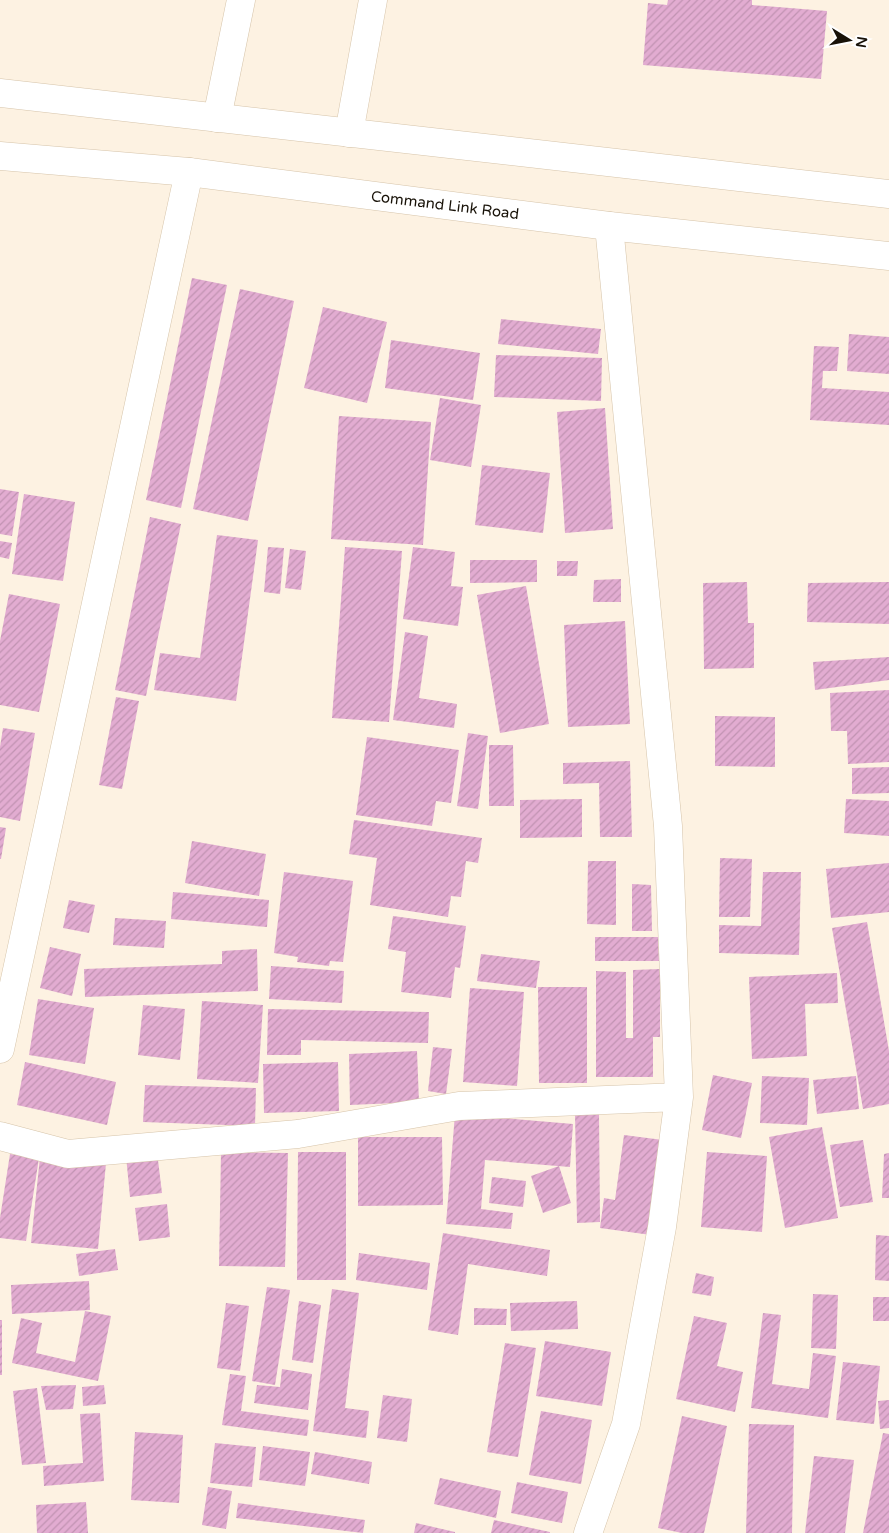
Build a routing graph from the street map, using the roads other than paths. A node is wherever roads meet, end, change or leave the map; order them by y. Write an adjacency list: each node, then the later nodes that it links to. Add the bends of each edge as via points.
1 (241, 0): 4 (street)
2 (373, 0): 5 (street)
3 (0, 93): 4 (street)
4 (217, 118): 5 (street)
5 (349, 133): 8 (street)
6 (0, 156): 7 (street, Command Link Road)
7 (189, 172): 9 (street, Command Link Road); 11 (street)
8 (889, 194)
9 (609, 226): 10 (street, Command Link Road); 12 (street, via 668,826)
10 (889, 256)
11 (0, 1049)
12 (679, 1097): 13 (street, via 459,1106 298,1134 68,1154); 14 (street, via 662,1227 626,1424)
13 (0, 1136)
14 (588, 1533)

